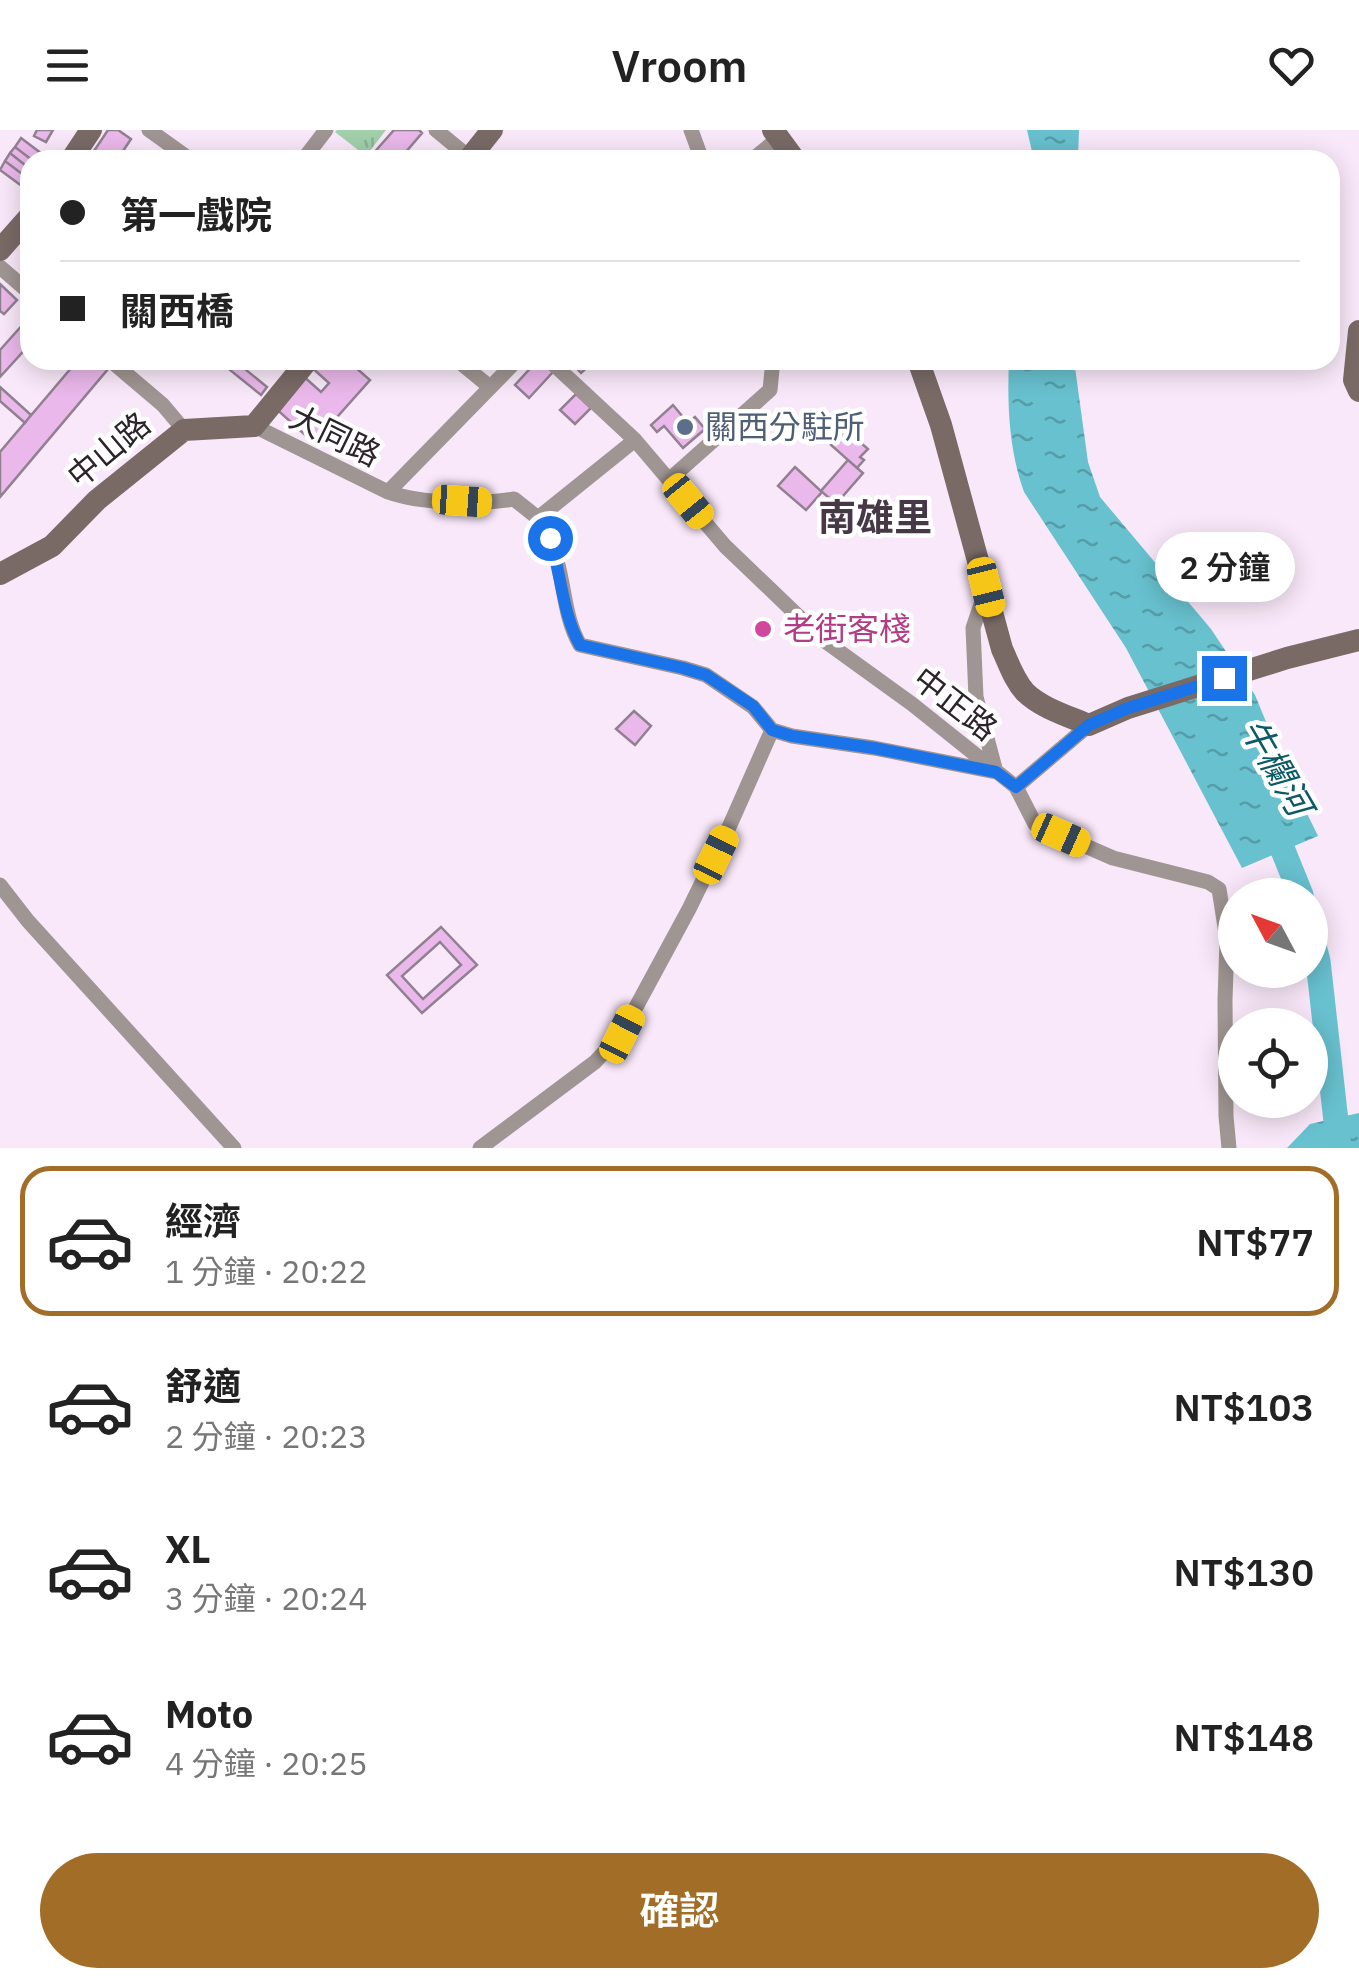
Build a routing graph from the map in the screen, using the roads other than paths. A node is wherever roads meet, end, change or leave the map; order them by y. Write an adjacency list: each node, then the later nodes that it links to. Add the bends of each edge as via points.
1 (149, 130): 5 (street)
2 (326, 130): 6 (street)
3 (436, 130): 7 (street)
4 (492, 130): 8 (main road)
5 (177, 150)
6 (311, 150)
7 (459, 150)
8 (476, 150)
9 (20, 227): 10 (main road)
10 (0, 250)
11 (0, 267): 12 (street)
12 (20, 284)
13 (1359, 331): 22 (main road)
14 (122, 370): 24 (street)
15 (300, 370): 23 (main road)
16 (469, 370): 21 (street)
17 (507, 370): 21 (street, 大同路)
18 (560, 370): 25 (street, 中正路)
19 (772, 370): 26 (street, via 770,390)
20 (922, 370): 30 (main road)
21 (490, 386): 27 (street, 大同路)
22 (1359, 391)
23 (254, 426): 24 (main road, 中山路); 27 (street, 大同路)
24 (184, 430): 29 (main road, 中山路, via 52,546)
25 (635, 440): 26 (street, 中正路); 28 (street)
26 (670, 479): 34 (street, 中正路, via 725,546 822,639)
27 (388, 492): 28 (street, via 490,503 514,499)
28 (538, 518): 33 (street, via 554,550 570,628 580,645 706,675 753,706)
29 (0, 574)
30 (986, 587): 32 (main road, via 1002,649 1026,693); 34 (street, via 973,628 976,696)
31 (1359, 640): 32 (main road)
32 (1089, 725): 35 (street)
33 (772, 730): 34 (street); 38 (street, via 689,910 622,1034)
34 (996, 772): 35 (street, 中正路)
35 (1016, 787): 39 (street, 中正路, via 1035,824 1113,858 1219,889 1227,940)
36 (0, 885): 37 (street)
37 (234, 1148)
38 (480, 1148)
39 (1229, 1148)

